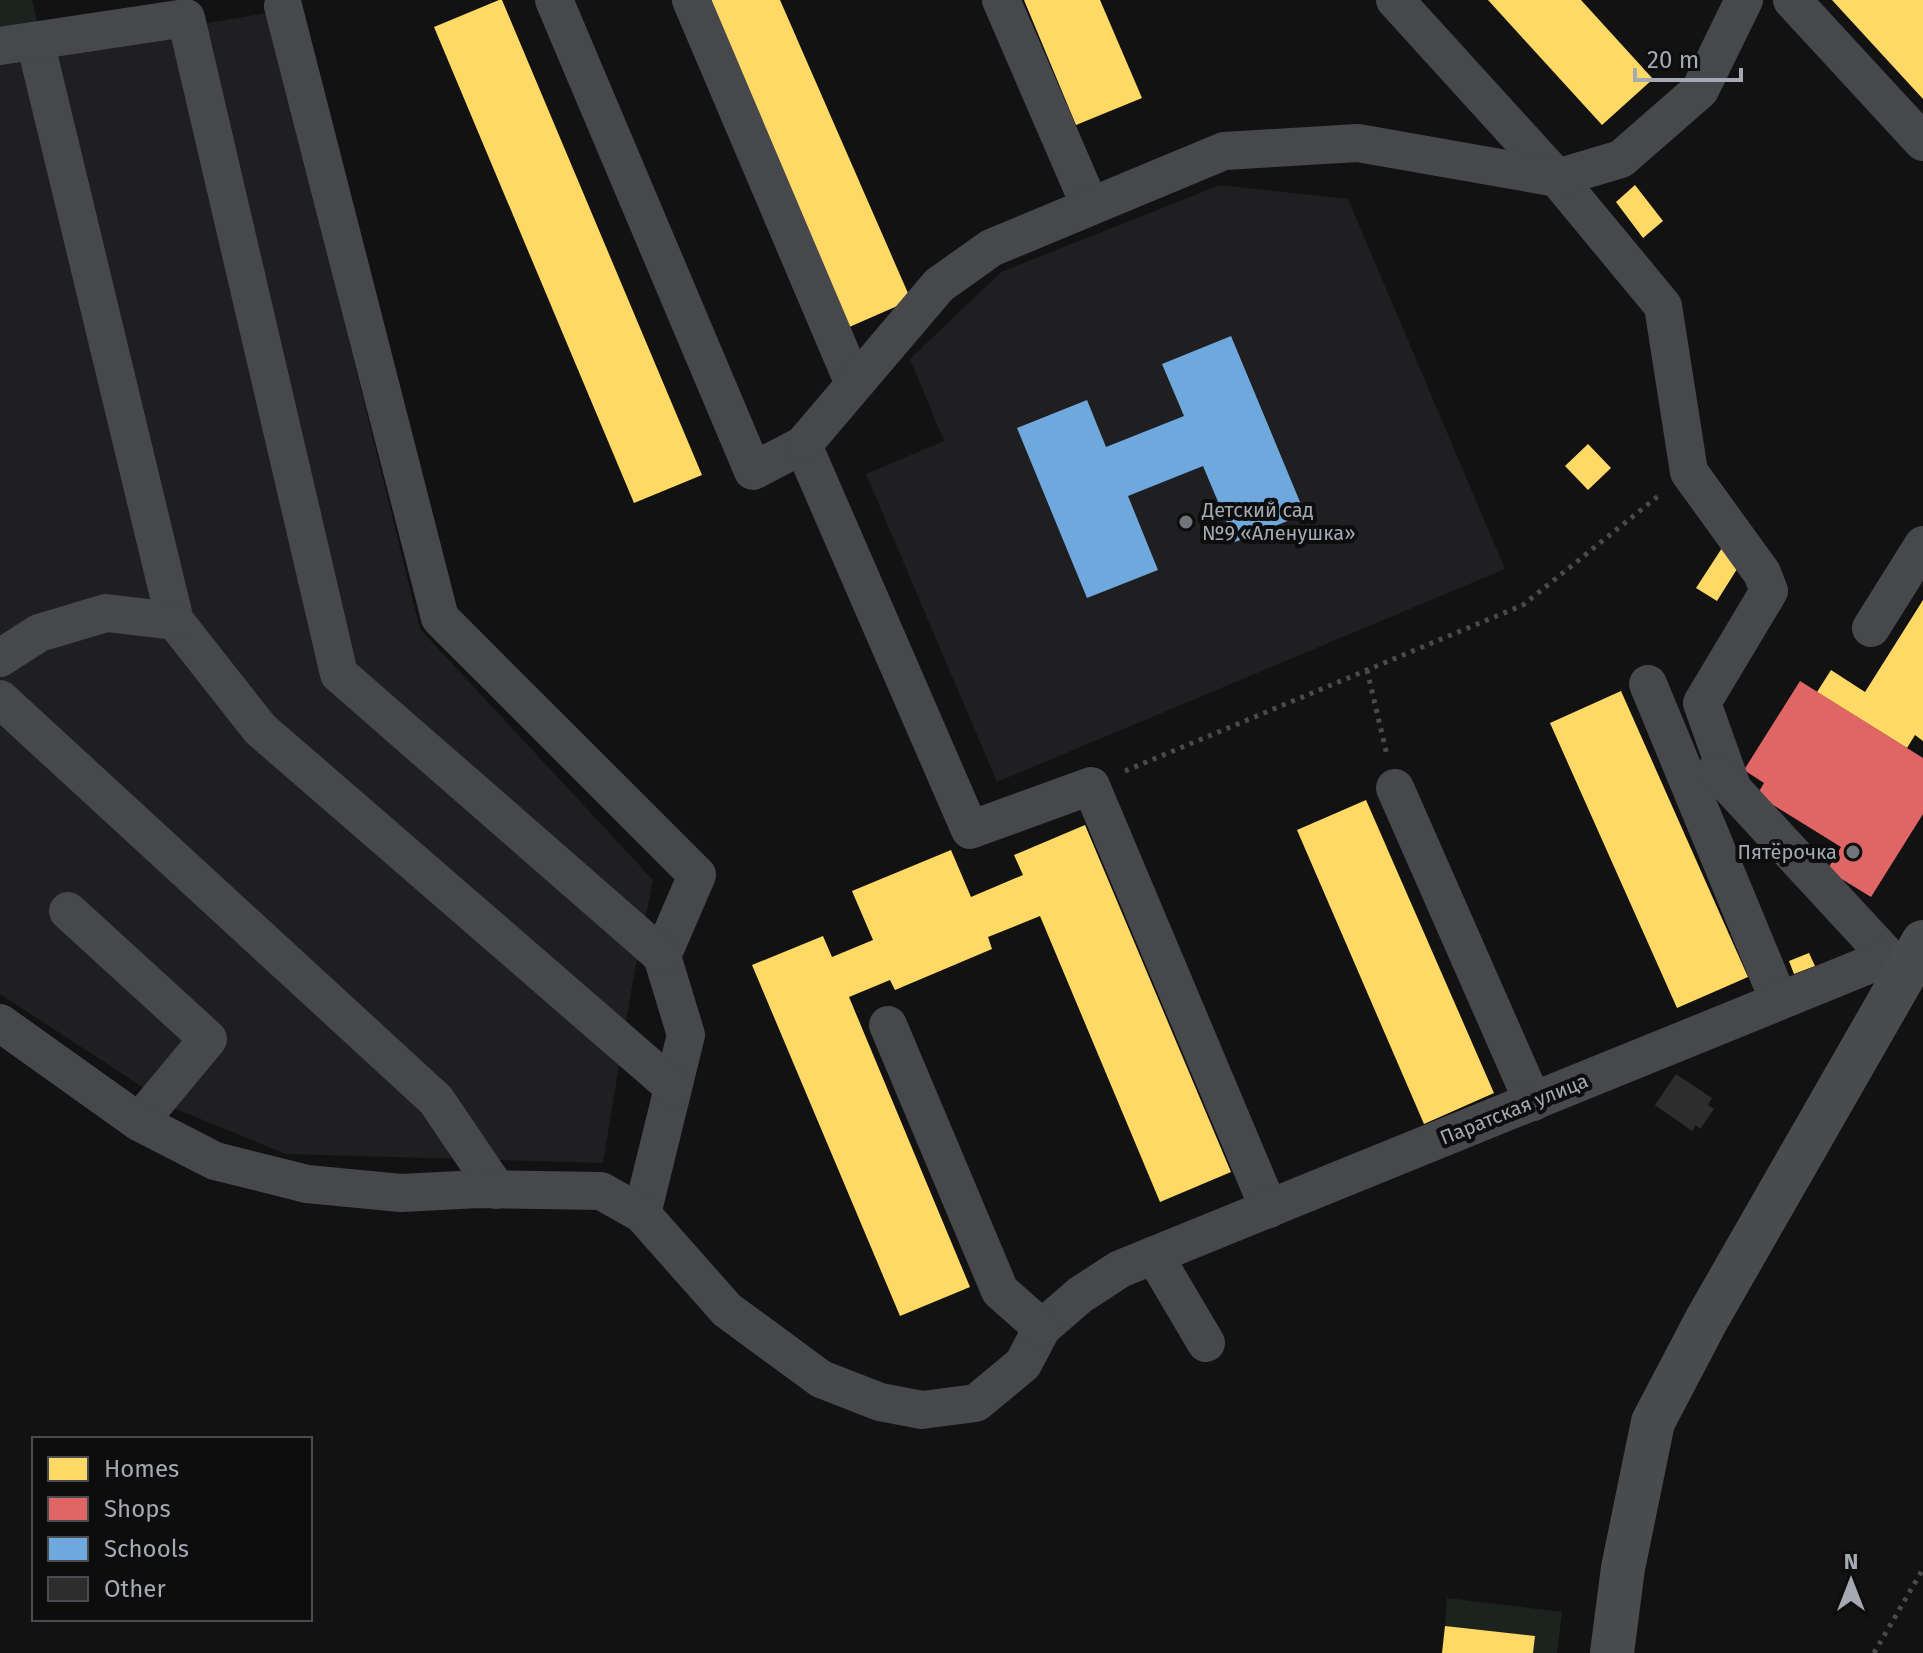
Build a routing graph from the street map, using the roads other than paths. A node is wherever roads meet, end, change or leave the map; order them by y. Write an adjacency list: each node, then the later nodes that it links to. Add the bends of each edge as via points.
1 (554, 0): 13 (street, via 753,471)
2 (691, 0): 12 (street)
3 (1001, 0): 11 (street)
4 (1395, 0): 10 (street)
5 (1744, 0): 10 (street, via 1700,90 1621,159)
6 (1792, 0): 9 (street)
7 (283, 6): 22 (street, via 440,618 697,875)
8 (18, 43): 15 (street); 22 (street, via 186,18 339,674)
9 (1923, 142)
10 (1557, 178): 11 (street, via 1358,143 1224,151); 19 (street, via 1663,306 1689,472 1762,573 1769,591 1702,703)
11 (1090, 206): 12 (street, via 991,248 939,285)
12 (854, 384): 13 (street)
13 (803, 445): 31 (street, via 970,830 1091,786)
14 (1923, 545): 16 (street)
15 (175, 621): 17 (street, via 106,613 39,633); 27 (street, via 260,729)
16 (1871, 628)
17 (0, 658)
18 (0, 699): 30 (street, via 436,1100)
19 (1732, 787): 23 (street); 24 (street, via 1654,699)
20 (1395, 788): 28 (street)
21 (68, 911): 29 (street, via 208,1039)
22 (662, 956): 27 (street, via 686,1035)
23 (1906, 956): 24 (street, Паратская улица); 36 (main road, via 1653,1422 1623,1568)
24 (1779, 1001): 28 (street, Паратская улица)
25 (0, 1023): 29 (street)
26 (888, 1025): 34 (street, via 1000,1291)
27 (673, 1087): 32 (street)
28 (1533, 1102): 31 (street, Паратская улица)
29 (139, 1122): 30 (street, via 215,1161 307,1184 401,1193)
30 (497, 1190): 32 (street, via 601,1191)
31 (1269, 1209): 33 (street, Паратская улица)
32 (642, 1214): 34 (street, via 727,1310 821,1379 880,1402 922,1410 976,1403 1023,1364)
33 (1137, 1262): 34 (street, Паратская улица, via 1080,1295); 35 (street)
34 (1042, 1328)
35 (1206, 1343)
36 (1612, 1653)

